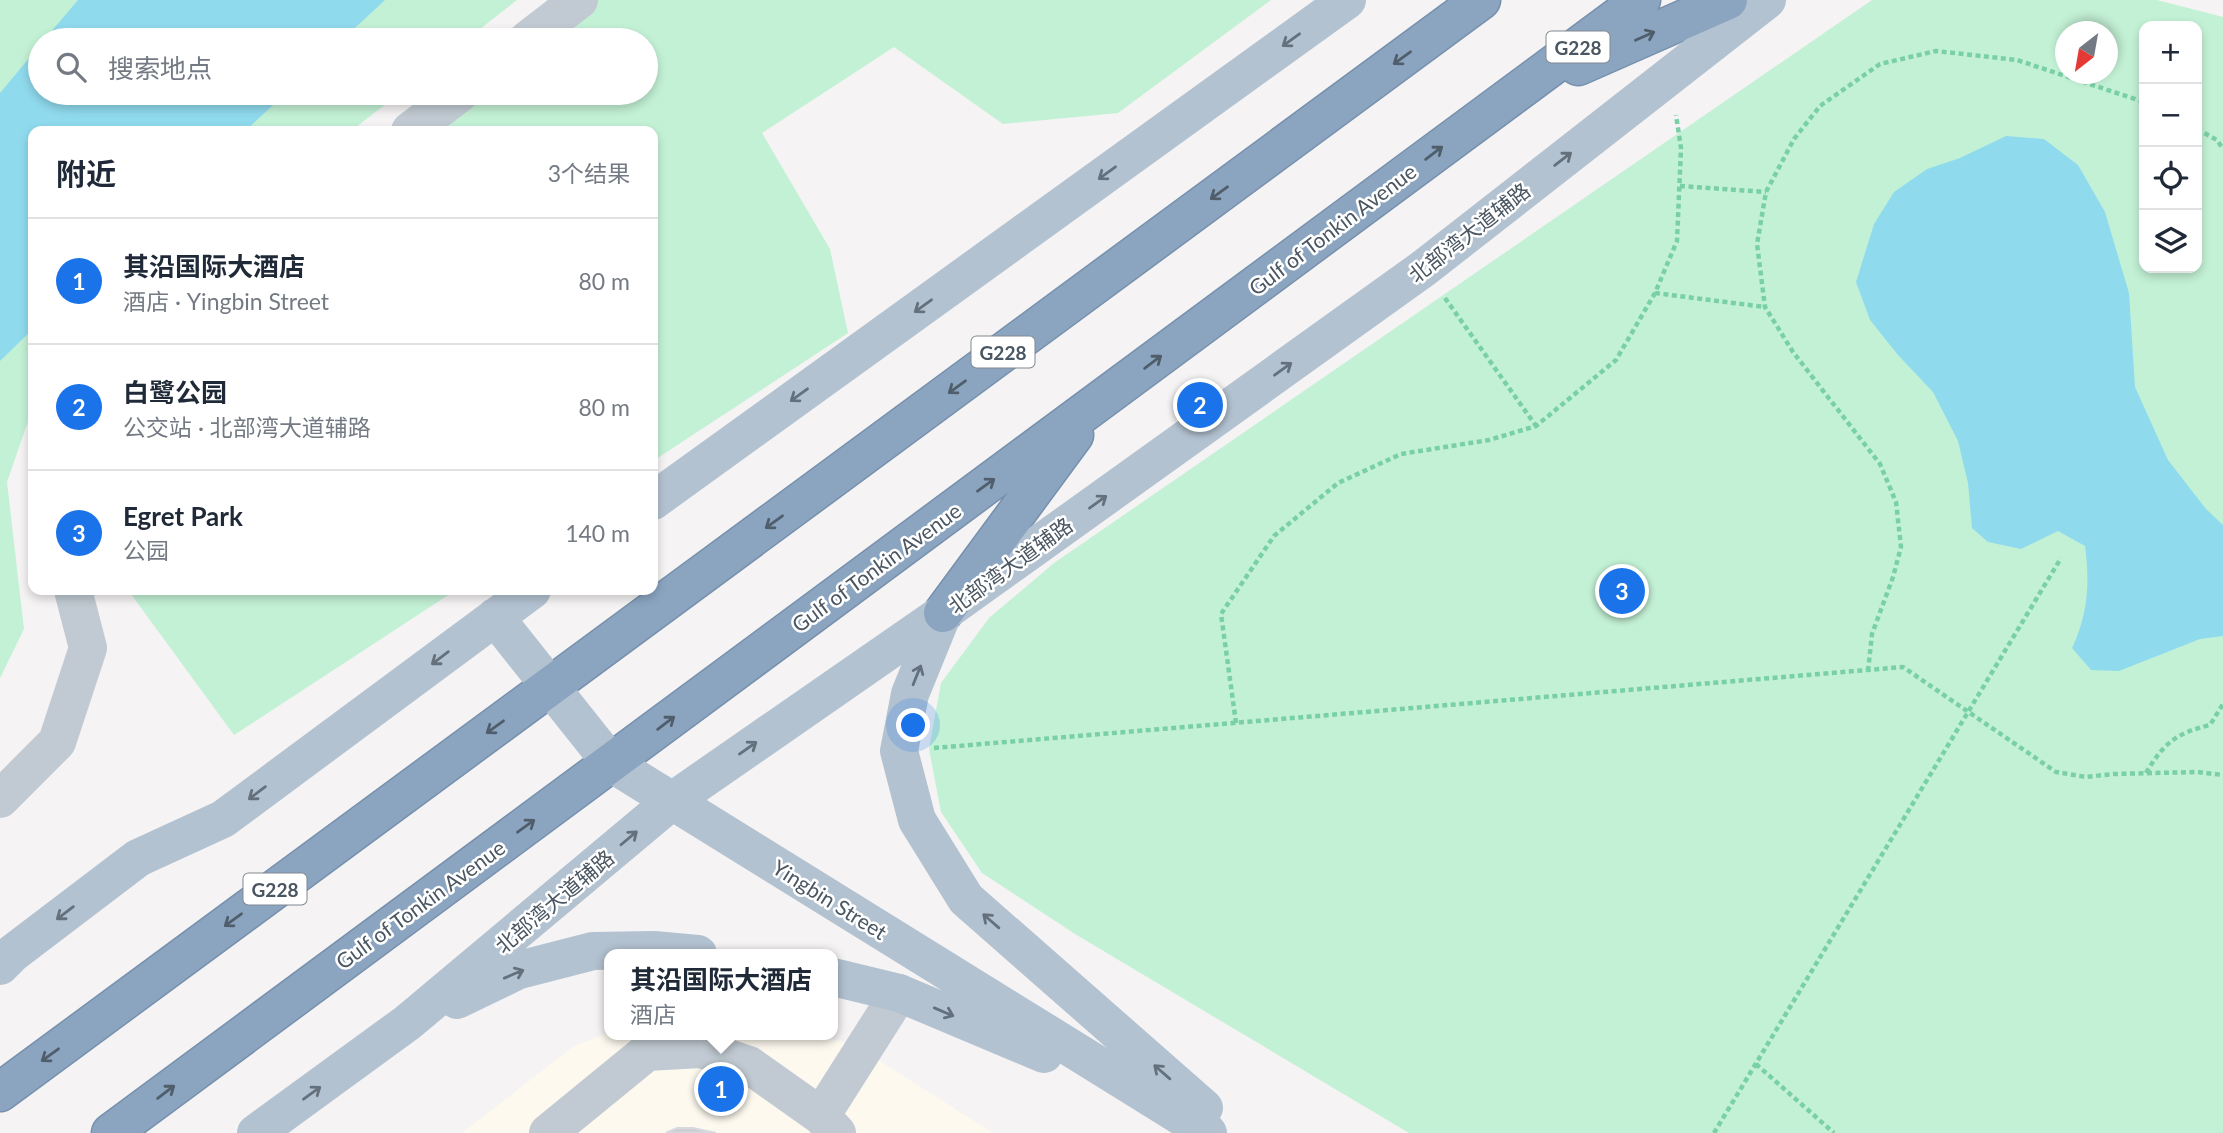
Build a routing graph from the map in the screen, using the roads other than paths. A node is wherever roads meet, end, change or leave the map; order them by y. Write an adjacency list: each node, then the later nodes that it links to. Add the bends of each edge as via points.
1 (579, 0): 7 (street)
2 (1347, 0): 12 (main road, one-way to 12)
3 (1641, 0): 8 (highway, Gulf of Tonkin Avenue / G228)
4 (1728, 0): 8 (highway, one-way to 4)
5 (1767, 0): 15 (main road, 北部湾大道辅路, one-way to 5, via 1424,268)
6 (1470, 6): 17 (highway, G228, one-way to 17)
7 (543, 28)
8 (1515, 93): 11 (highway, Gulf of Tonkin Avenue / G228, one-way to 8)
9 (444, 105): 10 (street)
10 (417, 126)
11 (1098, 402): 15 (highway); 18 (highway, Gulf of Tonkin Avenue / G228, one-way to 11)
12 (658, 497)
13 (74, 595): 19 (street, via 88,648 57,742)
14 (525, 595): 16 (main road)
15 (943, 613): 20 (main road, 北部湾大道辅路, one-way to 15); 33 (main road, one-way to 15, via 966,899 917,820 900,751 910,694)
16 (495, 617): 17 (main road, Yingbin Street); 22 (main road, one-way to 22, via 223,819 138,858)
17 (550, 687): 18 (main road, Yingbin Street); 26 (highway, G228, one-way to 26)
18 (611, 763): 20 (main road, Yingbin Street); 29 (highway, Gulf of Tonkin Avenue / G228, one-way to 18)
19 (0, 799)
20 (672, 801): 25 (main road, 北部湾大道辅路, one-way to 20); 27 (main road, Yingbin Street)
21 (604, 951): 25 (main road, one-way to 21, via 519,971)
22 (0, 966)
23 (838, 978): 24 (main road)
24 (899, 993): 27 (main road, one-way to 27); 28 (street)
25 (407, 1023): 30 (main road, 北部湾大道辅路, one-way to 25)
26 (0, 1092)
27 (1155, 1100): 32 (main road, Yingbin Street)
28 (829, 1124): 31 (street, via 749,1065 701,1049 648,1052)
29 (111, 1133)
30 (256, 1133)
31 (548, 1133)
32 (1208, 1133)
33 (1232, 1133)

